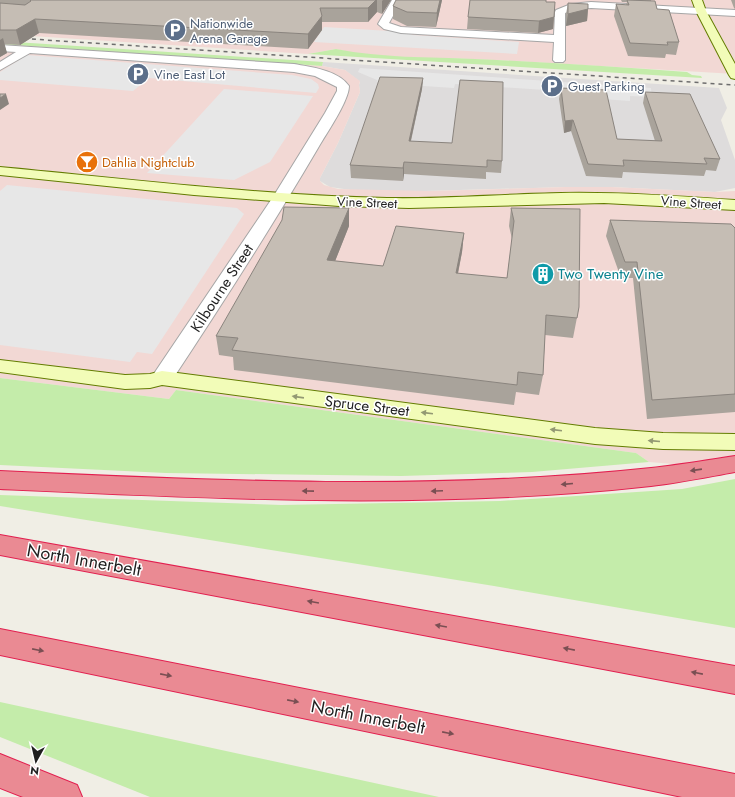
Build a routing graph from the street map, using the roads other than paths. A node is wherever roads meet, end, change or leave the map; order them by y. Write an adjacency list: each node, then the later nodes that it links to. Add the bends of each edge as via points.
1 (398, 0): 5 (street, via 383,24 385,26 401,30)
2 (697, 0): 3 (street)
3 (701, 11): 4 (street); 5 (street, via 571,7 560,12); 10 (street)
4 (735, 13)
5 (559, 39): 8 (street)
6 (0, 48): 7 (street)
7 (28, 50): 9 (street); 12 (street, Kilbourne Street, via 294,68 321,73 336,80 343,86 343,91)
8 (559, 60)
9 (0, 67)
10 (735, 75)
11 (0, 171): 12 (street, Vine Street)
12 (281, 198): 13 (street, Vine Street, via 430,203 632,198); 15 (street, Kilbourne Street)
13 (735, 205)
14 (0, 366): 15 (street, Spruce Street, via 125,382)
15 (162, 378): 16 (street, Spruce Street, one-way to 15, via 663,441 595,436)
16 (735, 442)
17 (735, 464): 18 (highway, one-way to 18, via 652,477 518,488 398,492 173,488)
18 (0, 480)
19 (0, 545): 21 (highway, North Innerbelt, one-way to 19)
20 (0, 642): 23 (highway, North Innerbelt, one-way to 23)
21 (735, 680)
22 (0, 771): 24 (highway)
23 (735, 792)
24 (65, 797)

